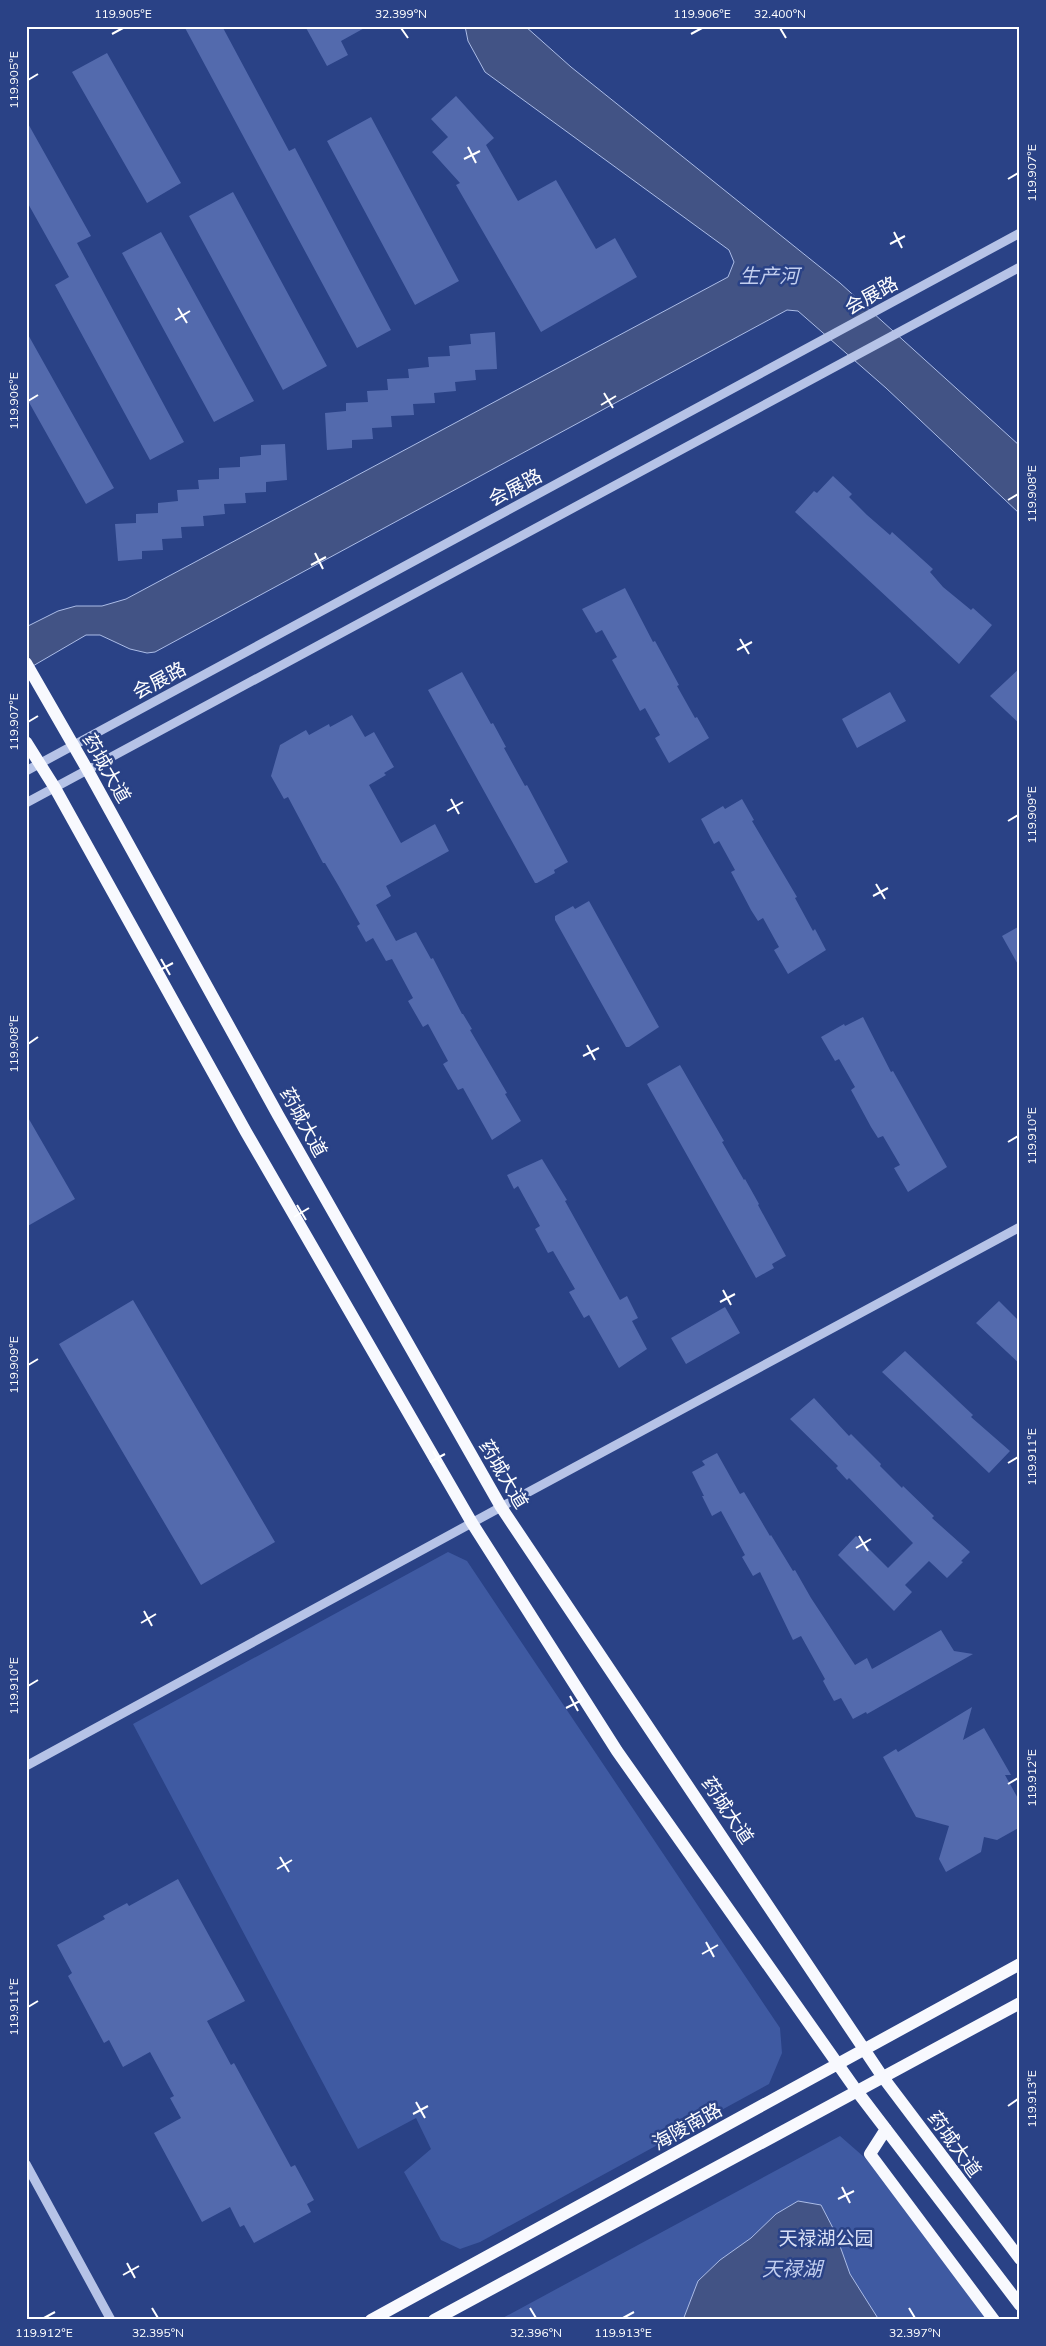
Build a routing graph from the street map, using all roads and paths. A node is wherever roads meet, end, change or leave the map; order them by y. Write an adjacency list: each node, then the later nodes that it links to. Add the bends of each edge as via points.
1 (1020, 233): 5 (street, 会展路)
2 (1020, 267): 7 (street)
3 (26, 663): 5 (main road, 药城大道)
4 (26, 742): 6 (main road)
5 (72, 745): 6 (street, 会展路); 7 (main road, 药城大道)
6 (39, 764): 8 (street, 会展路); 9 (main road)
7 (87, 769): 9 (street); 12 (main road, 药城大道, via 278,1115)
8 (26, 771)
9 (54, 788): 10 (street); 13 (main road, via 246,1132)
10 (26, 803)
11 (1020, 1227): 12 (street)
12 (501, 1507): 13 (street); 17 (main road, 药城大道)
13 (472, 1523): 14 (street); 18 (main road, via 617,1751)
14 (26, 1766)
15 (1020, 1964): 17 (main road, 海陵南路)
16 (1020, 2003): 19 (main road)
17 (866, 2050): 18 (main road, 海陵南路); 19 (main road, 药城大道)
18 (839, 2065): 20 (main road); 26 (main road, 海陵南路)
19 (882, 2076): 20 (main road); 23 (main road, 药城大道)
20 (856, 2090): 21 (main road); 27 (main road)
21 (886, 2129): 24 (main road); 28 (main road, via 870,2154)
22 (26, 2164): 25 (street)
23 (1020, 2259)
24 (1020, 2305)
25 (111, 2320)
26 (370, 2320)
27 (434, 2320)
28 (994, 2320)

